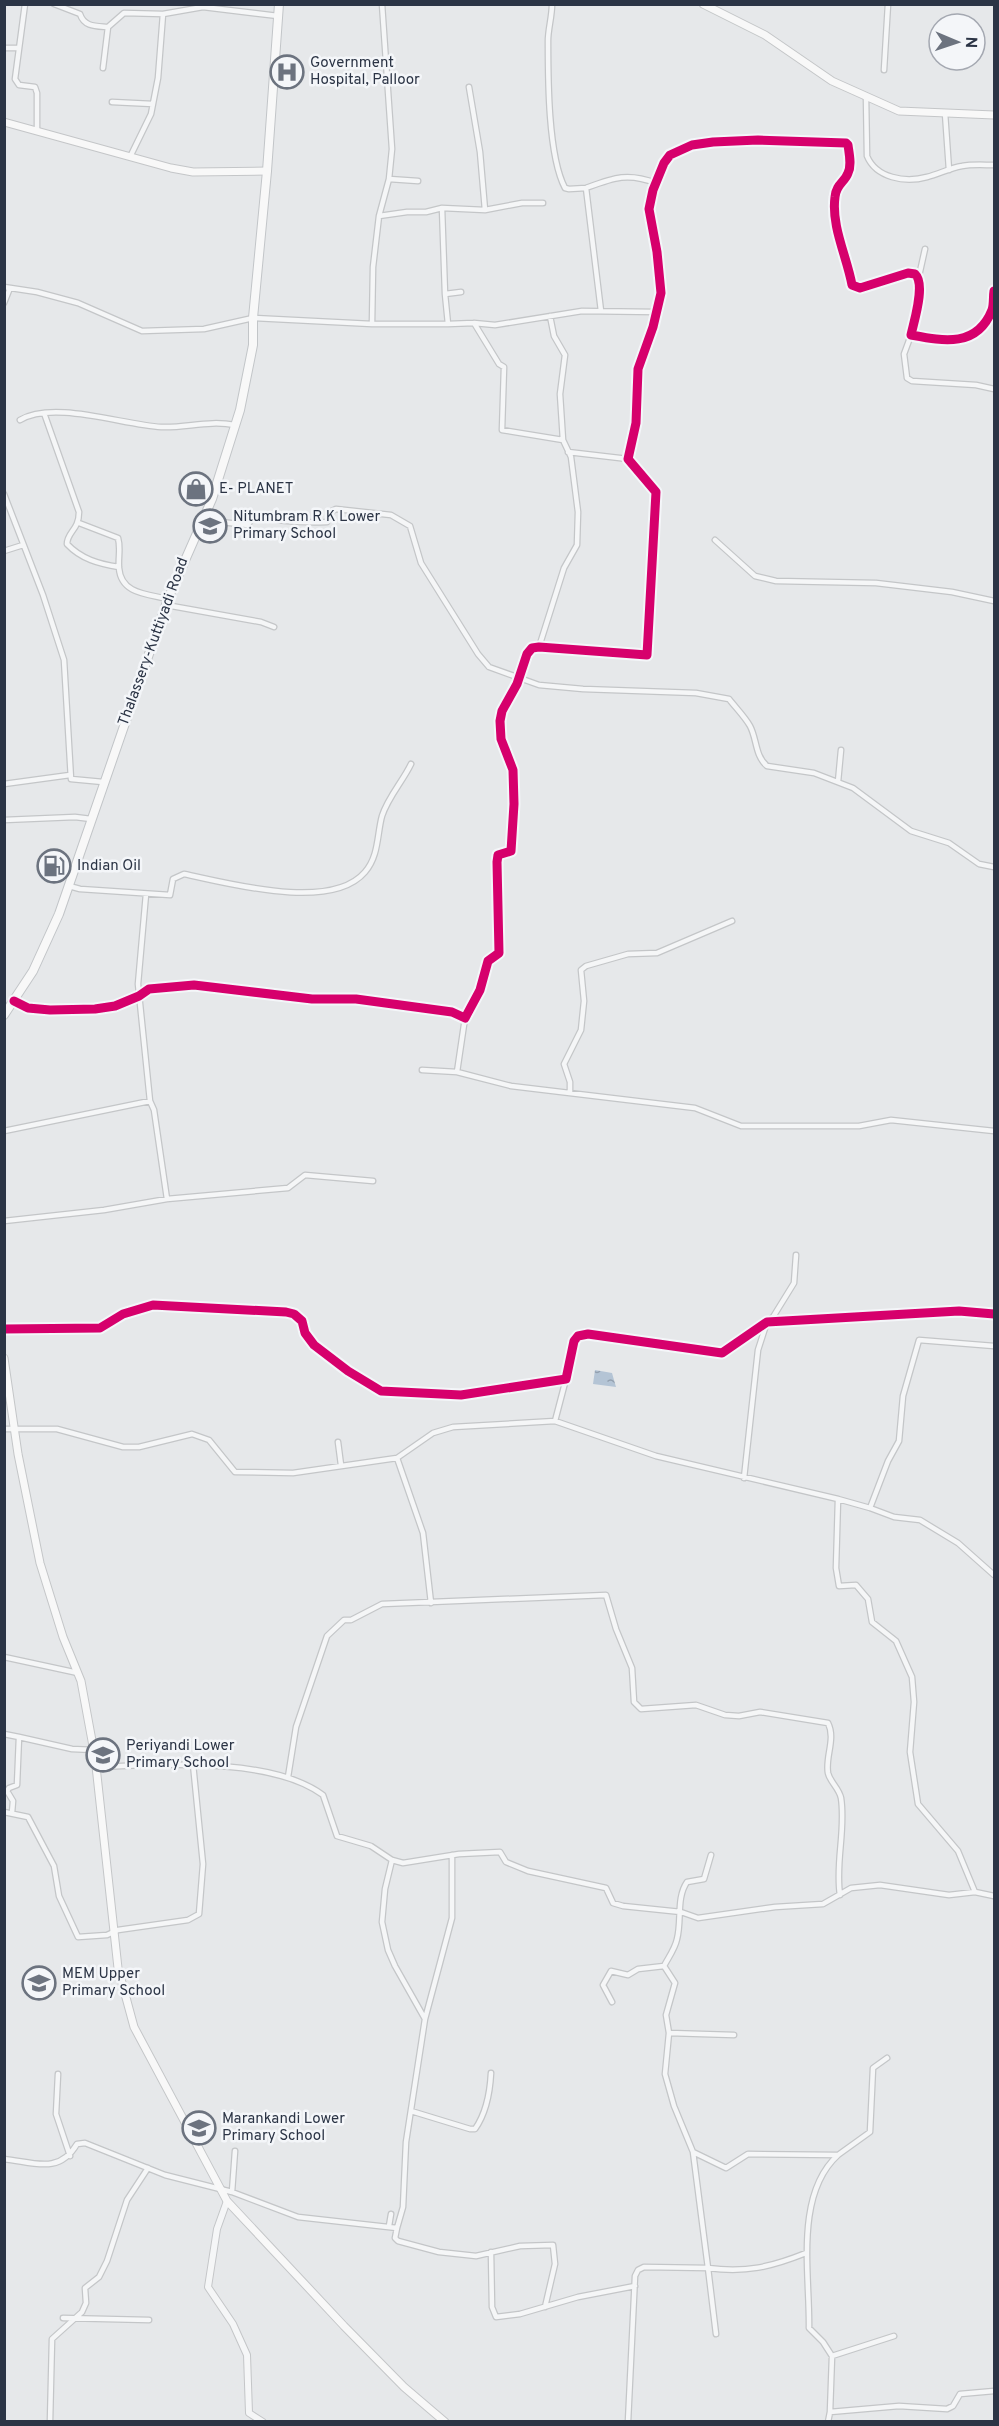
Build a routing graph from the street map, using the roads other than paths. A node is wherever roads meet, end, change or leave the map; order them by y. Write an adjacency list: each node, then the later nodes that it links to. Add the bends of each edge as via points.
1 (25, 4): 12 (street)
2 (54, 4): 10 (street, via 80,14 88,25)
3 (279, 4): 9 (main road, Thalassery-Kuttiyadi Road)
4 (382, 4): 27 (street, via 392,132)
5 (552, 4): 30 (street, via 548,87 556,159 565,188)
6 (703, 4): 16 (main road, via 765,34 832,81)
7 (888, 4): 14 (street)
8 (163, 14): 9 (street, via 203,7); 10 (street, via 123,13); 18 (street)
9 (278, 16): 26 (main road, Thalassery-Kuttiyadi Road)
10 (108, 27): 13 (street)
11 (4, 48): 12 (street)
12 (19, 48): 22 (street, via 15,79 19,85 35,87)
13 (103, 68)
14 (884, 70)
15 (469, 87): 33 (street)
16 (866, 96): 19 (main road, via 899,111); 25 (street, via 870,165 903,180)
17 (112, 102): 18 (street)
18 (153, 104): 23 (street)
19 (945, 114): 20 (main road); 25 (street)
20 (994, 115)
21 (4, 122): 22 (main road)
22 (37, 130): 23 (main road)
23 (130, 157): 26 (main road, via 192,172)
24 (994, 165): 25 (street)
25 (949, 170)
26 (267, 171): 45 (main road, Thalassery-Kuttiyadi Road)
27 (388, 179): 28 (street); 34 (street)
28 (418, 182)
29 (656, 183): 30 (street, via 625,176); 36 (street, via 670,155 692,145 758,140 846,143 850,157 848,173 839,183 835,210 852,285 860,288 908,273); 43 (street, via 649,209 660,277)
30 (586, 188): 42 (street)
31 (543, 202): 33 (street)
32 (442, 208): 33 (street); 34 (street); 40 (street)
33 (486, 210)
34 (379, 216): 47 (street)
35 (925, 249): 36 (street)
36 (919, 276): 49 (street)
37 (7, 288): 41 (street); 45 (street, via 78,303 142,331 204,329)
38 (994, 291): 49 (street, via 993,308 975,333 959,340)
39 (461, 292): 40 (street)
40 (446, 294): 48 (street)
41 (4, 303)
42 (602, 311): 43 (street); 44 (street)
43 (656, 312): 56 (street, via 638,369 636,423)
44 (550, 316): 46 (street, via 495,325); 54 (street, via 551,328 565,354 560,394)
45 (253, 318): 47 (street); 53 (main road, Thalassery-Kuttiyadi Road, via 248,376)
46 (474, 323): 48 (street); 54 (street, via 504,367 502,430)
47 (372, 324): 48 (street)
48 (448, 324)
49 (911, 335): 50 (street, via 904,354 907,378)
50 (994, 389)
51 (44, 413): 52 (street); 53 (street, via 86,414 163,427 205,422); 59 (street, via 75,499)
52 (20, 420)
53 (235, 425): 58 (main road, Thalassery-Kuttiyadi Road, via 212,499)
54 (563, 440): 55 (street)
55 (568, 452): 56 (street); 67 (street, via 578,512 577,545 564,568)
56 (628, 459): 67 (street, via 656,492 647,655)
57 (4, 494): 61 (street)
58 (201, 519): 65 (main road, Thalassery-Kuttiyadi Road); 68 (street, via 248,525 253,516 327,522 336,509 391,514 410,526 421,563 478,654 489,667)
59 (79, 524): 63 (street, via 118,538); 63 (street, via 67,539 68,546 92,561)
60 (715, 540): 64 (street, via 755,576 776,581 876,583)
61 (23, 545): 62 (street); 71 (street, via 64,660)
62 (4, 551)
63 (119, 567): 65 (street, via 124,585)
64 (994, 601)
65 (167, 602): 66 (street); 72 (main road, Thalassery-Kuttiyadi Road)
66 (274, 627)
67 (540, 647): 68 (street, via 529,651)
68 (519, 678): 73 (street, via 567,688 696,693 729,699 751,727 758,753 767,766 814,773); 84 (street, via 500,721 501,739 513,770 513,804 511,851 498,855 497,862 499,953 488,961 480,990)
69 (841, 750): 73 (street)
70 (411, 764): 79 (street, via 382,815 378,844 366,872 340,888 313,893 268,890 184,874 173,879 170,895)
71 (70, 775): 72 (street, via 75,780); 74 (street)
72 (104, 782): 75 (main road, Thalassery-Kuttiyadi Road)
73 (838, 782): 77 (street, via 853,788 910,831 948,843 980,864)
74 (4, 784)
75 (91, 819): 76 (street); 78 (main road, Thalassery-Kuttiyadi Road)
76 (4, 820)
77 (994, 867)
78 (69, 886): 79 (street); 82 (main road, Thalassery-Kuttiyadi Road, via 45,947)
79 (146, 894): 81 (street)
80 (732, 921): 87 (street, via 657,953 628,954 581,970 581,1030 564,1064)
81 (139, 996): 82 (street, via 95,1009 28,1008); 84 (street, via 149,989 194,985 312,999 356,999 452,1012); 88 (street)
82 (14, 1001): 83 (main road, Thalassery-Kuttiyadi Road)
83 (4, 1015)
84 (465, 1018): 86 (street)
85 (422, 1070): 86 (street)
86 (457, 1072): 87 (street, via 511,1086)
87 (570, 1093): 90 (street, via 695,1108 741,1126 859,1126 891,1120)
88 (150, 1101): 89 (street); 92 (street)
89 (4, 1131)
90 (994, 1131)
91 (373, 1181): 92 (street, via 305,1175 288,1188)
92 (167, 1199): 93 (street)
93 (4, 1221)
94 (796, 1256): 96 (street, via 794,1283)
95 (994, 1314): 96 (street, via 959,1311)
96 (767, 1322): 100 (street, via 722,1353 604,1336 578,1336); 107 (street, via 758,1350)
97 (4, 1329): 100 (street, via 100,1328 123,1314 153,1305 286,1311 302,1321 314,1345 381,1390 461,1395)
98 (994, 1346): 109 (street, via 919,1340 903,1396 899,1441)
99 (4, 1358): 103 (main road)
100 (566, 1379): 101 (street)
101 (555, 1421): 105 (street, via 453,1427 433,1433); 107 (street, via 656,1456)
102 (4, 1429): 103 (street)
103 (14, 1429): 106 (street, via 57,1429 123,1447 192,1434 209,1440 235,1472 293,1473); 113 (main road, via 40,1563)
104 (338, 1442): 106 (street)
105 (396, 1458): 106 (street); 111 (street, via 423,1533)
106 (341, 1465)
107 (744, 1478): 108 (street)
108 (838, 1499): 109 (street); 125 (street, via 838,1586 856,1585 868,1599 872,1622 896,1641 912,1677 910,1752 918,1804 958,1851)
109 (870, 1508): 110 (street, via 927,1523 958,1543)
110 (994, 1575)
111 (431, 1602): 119 (street, via 382,1605 344,1620 327,1636 296,1727); 126 (street, via 606,1595 632,1668 634,1702 641,1709 696,1705 725,1715 760,1712 828,1723 828,1773 841,1798 837,1878)
112 (4, 1657): 113 (street)
113 (78, 1672): 116 (main road)
114 (4, 1734): 115 (street)
115 (19, 1737): 116 (street); 121 (street, via 17,1785 7,1791 13,1801)
116 (94, 1750): 118 (main road)
117 (193, 1764): 118 (street); 119 (street); 129 (street, via 202,1864 199,1914 188,1920)
118 (96, 1767): 129 (main road)
119 (288, 1777): 124 (street, via 323,1795 337,1836 371,1846)
120 (4, 1812): 121 (street)
121 (12, 1813): 129 (street, via 28,1817 46,1850 54,1866 59,1896 78,1937)
122 (452, 1855): 124 (street, via 411,1862); 128 (street, via 500,1852 506,1862 528,1871 606,1888 613,1903 622,1906); 132 (street, via 452,1918)
123 (711, 1855): 128 (street, via 704,1879 687,1882 680,1892)
124 (392, 1860): 132 (street, via 382,1922 388,1950)
125 (975, 1892): 126 (street, via 949,1895 880,1886 852,1888); 127 (street)
126 (840, 1895): 128 (street, via 823,1904 775,1906 698,1918)
127 (994, 1896)
128 (681, 1912): 130 (street, via 677,1942)
129 (113, 1932): 145 (main road, via 134,2027)
130 (664, 1966): 131 (street, via 638,1969 628,1975 611,1971 603,1984); 133 (street, via 675,1983 666,2015)
131 (612, 2002)
132 (425, 2019): 138 (street)
133 (669, 2033): 134 (street); 140 (street, via 665,2074)
134 (734, 2035)
135 (887, 2058): 141 (street, via 873,2068 870,2132)
136 (491, 2073): 138 (street, via 490,2093 475,2129)
137 (58, 2074): 142 (street, via 56,2114)
138 (411, 2111): 150 (street, via 403,2207)
139 (235, 2151): 146 (street)
140 (693, 2152): 141 (street, via 726,2168 748,2154); 153 (street)
141 (838, 2155): 152 (street, via 830,2162 810,2211)
142 (70, 2156): 143 (street, via 43,2166); 144 (street, via 77,2144 85,2143)
143 (4, 2159)
144 (148, 2168): 145 (street); 157 (street, via 127,2200 107,2261 99,2277 85,2288 86,2303)
145 (219, 2189): 146 (street); 147 (main road)
146 (232, 2192): 149 (street, via 298,2217)
147 (226, 2201): 165 (street, via 217,2229 208,2287 247,2355 249,2413); 166 (main road, via 404,2387)
148 (391, 2214): 149 (street)
149 (389, 2226): 150 (street)
150 (397, 2228): 151 (street, via 398,2241 439,2252 476,2256)
151 (491, 2252): 155 (street, via 492,2307 496,2317); 155 (street, via 553,2245 555,2264)
152 (806, 2253): 153 (street, via 773,2266 733,2271); 161 (street, via 809,2328)
153 (708, 2268): 154 (street, via 644,2267 635,2276); 159 (street)
154 (635, 2286): 155 (street); 167 (street)
155 (545, 2307)
156 (63, 2318): 157 (street)
157 (74, 2319): 158 (street); 164 (street, via 52,2339)
158 (149, 2320)
159 (716, 2334)
160 (894, 2336): 161 (street)
161 (832, 2356): 163 (street)
162 (994, 2391): 163 (street, via 960,2394 947,2409 899,2406)
163 (830, 2412): 168 (street)
164 (50, 2421)
165 (264, 2421)
166 (445, 2421)
167 (628, 2421)
168 (828, 2421)

